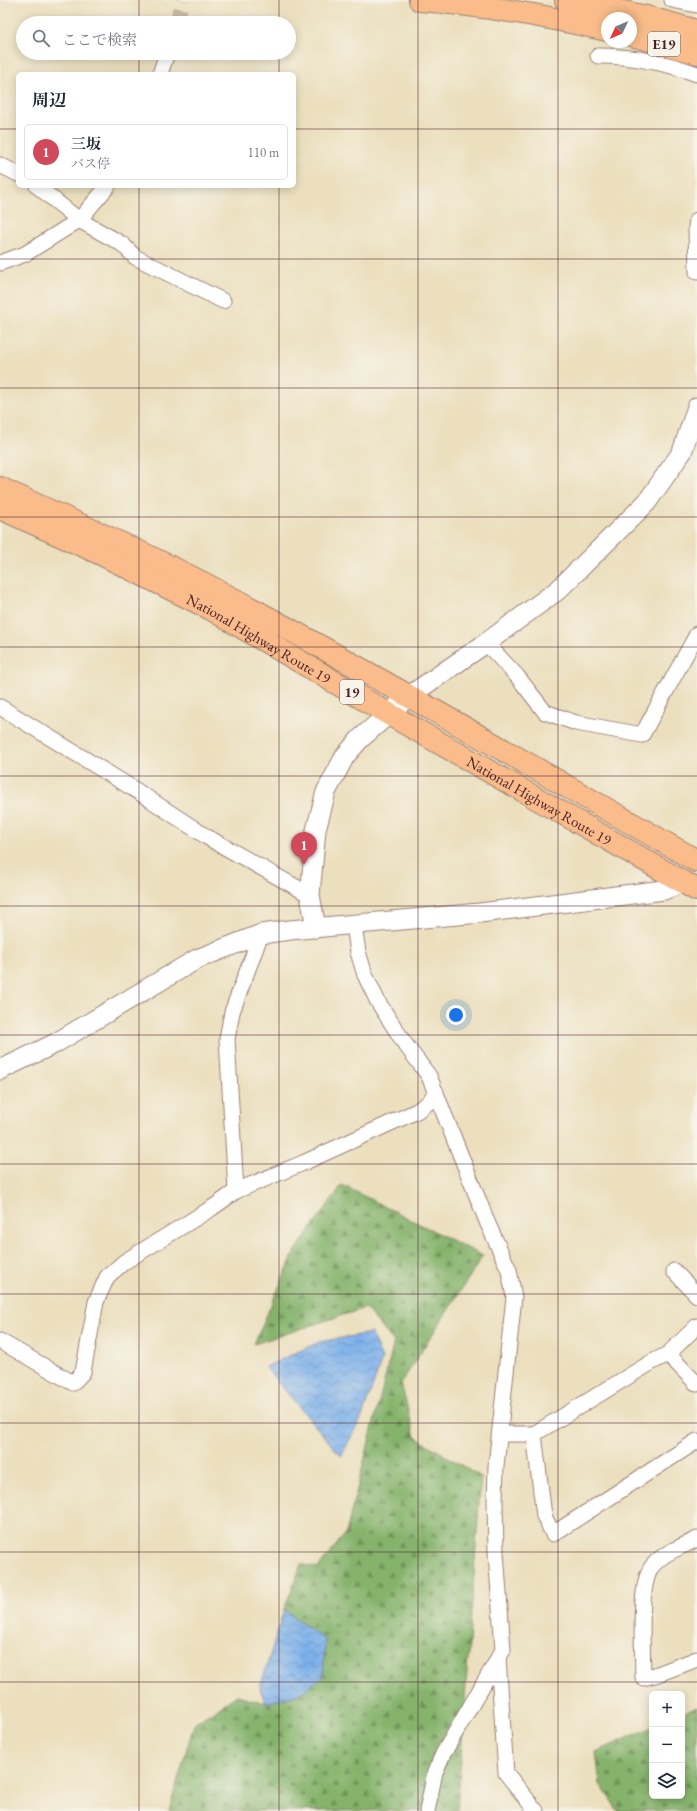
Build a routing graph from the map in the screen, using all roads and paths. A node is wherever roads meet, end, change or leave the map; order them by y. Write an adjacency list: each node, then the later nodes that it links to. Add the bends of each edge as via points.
1 (420, 0): 5 (highway, via 454,2 540,15)
2 (566, 0): 6 (highway, E19, via 647,17)
3 (672, 0): 4 (street)
4 (697, 5)
5 (601, 29)
6 (697, 32)
7 (637, 37): 8 (highway, E19)
8 (697, 53)
9 (598, 56): 12 (street, via 626,56 673,65)
10 (165, 60): 11 (street)
11 (161, 72)
12 (697, 74)
13 (0, 165): 14 (street)
14 (16, 173)
15 (39, 188): 17 (street)
16 (106, 188): 17 (street)
17 (79, 220): 19 (street, via 25,254); 21 (street, via 122,244 135,257)
18 (697, 220): 20 (street)
19 (0, 263)
20 (697, 272)
21 (223, 301)
22 (697, 407): 23 (street)
23 (694, 428): 27 (street, via 682,452 647,502 558,590)
24 (0, 488): 28 (highway, National Highway Route 19 / 19, via 133,549 235,600)
25 (0, 508): 30 (highway, National Highway Route 19 / 19, via 99,552 211,609)
26 (697, 634): 27 (street, via 642,735 576,723 545,712 517,676)
27 (486, 643): 28 (street)
28 (408, 696): 30 (street); 31 (highway, National Highway Route 19 / 19)
29 (0, 707): 33 (street, via 207,837)
30 (387, 713): 32 (highway, National Highway Route 19 / 19); 33 (street, via 345,756 326,792 316,830)
31 (697, 862)
32 (690, 886): 34 (street, via 480,913)
33 (310, 895): 35 (street)
34 (354, 925): 35 (street); 38 (street, via 365,975 378,1002 429,1076)
35 (316, 928): 36 (street)
36 (261, 934): 37 (street, via 197,959 54,1044); 39 (street, via 232,1012 227,1039)
37 (0, 1070)
38 (436, 1092): 39 (street, via 429,1102 417,1111); 46 (street, via 509,1270 514,1297)
39 (236, 1191): 43 (street, via 124,1262 106,1277 96,1302 83,1372 73,1383)
40 (674, 1271): 41 (street)
41 (697, 1295)
42 (697, 1326): 44 (street)
43 (0, 1341)
44 (668, 1354): 45 (street); 47 (street)
45 (697, 1384)
46 (500, 1434): 47 (street); 50 (street, via 496,1466 496,1523 503,1650)
47 (534, 1434): 48 (street, via 544,1516 553,1534)
48 (697, 1441)
49 (697, 1539): 51 (street, via 664,1555 651,1568 644,1605 643,1678)
50 (498, 1658): 52 (street, via 443,1754 435,1772); 53 (street, via 506,1773)
51 (697, 1659)
52 (427, 1811)
53 (536, 1811)

